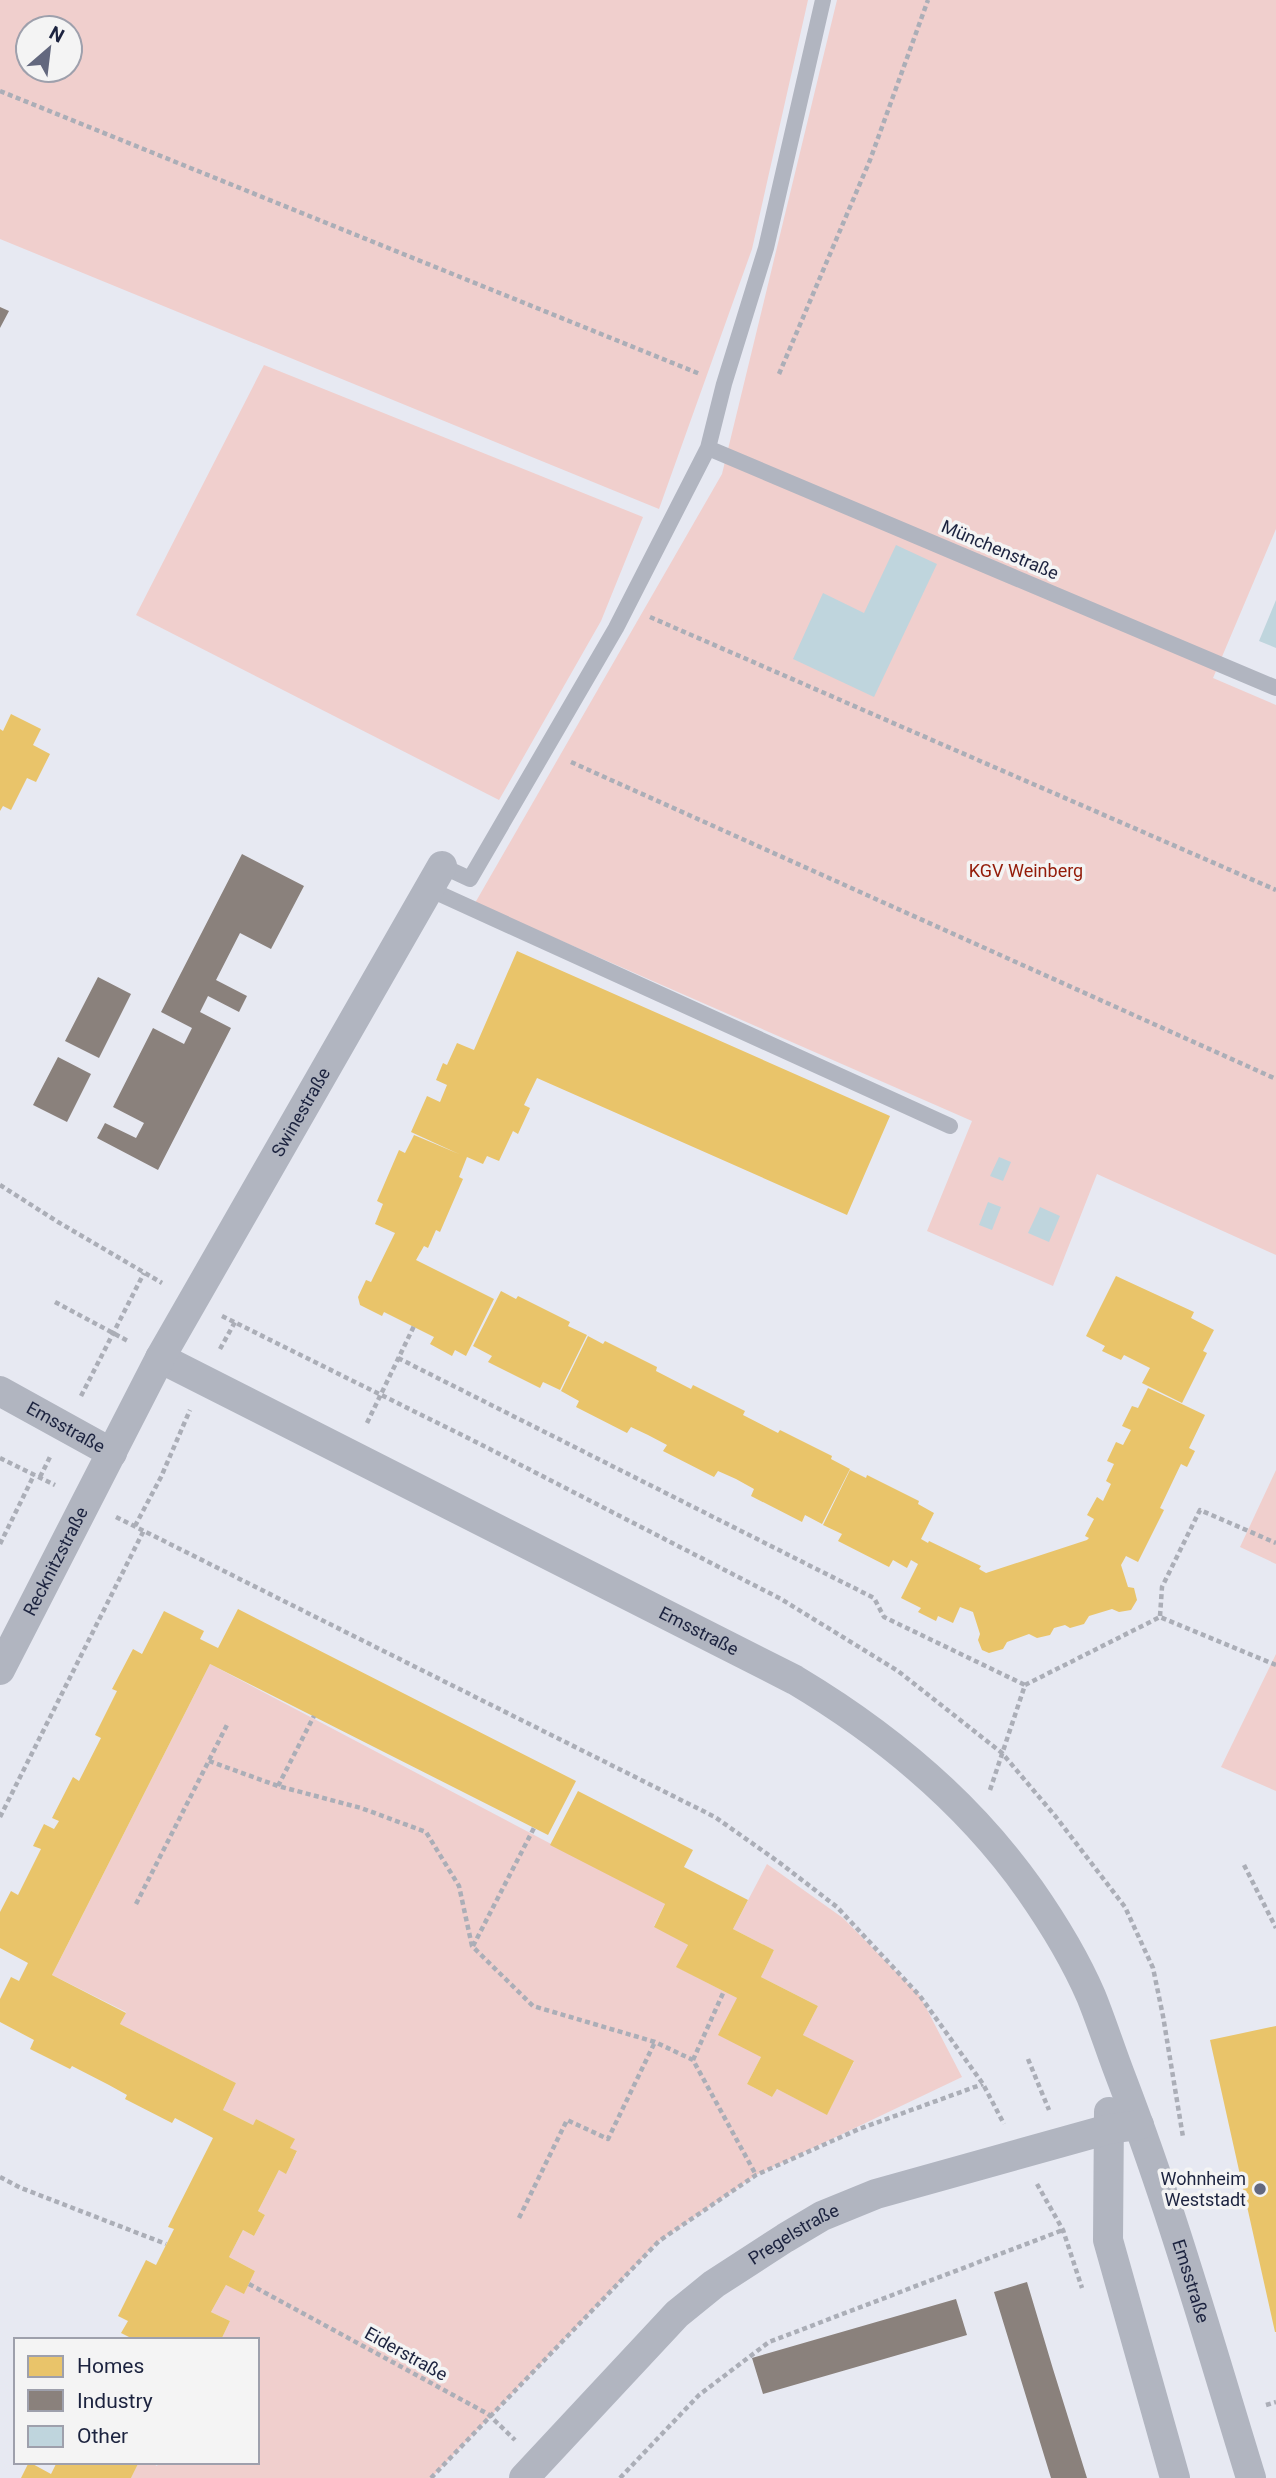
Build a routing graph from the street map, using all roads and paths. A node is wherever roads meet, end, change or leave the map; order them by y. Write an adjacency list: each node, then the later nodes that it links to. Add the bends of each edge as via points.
1 (823, 0): 5 (lane, via 766,248)
2 (928, 0): 4 (path, via 870,160)
3 (0, 90): 5 (path)
4 (779, 374)
5 (724, 384): 6 (lane)
6 (708, 448): 7 (lane); 8 (lane, Münchenstraße)
7 (627, 606): 9 (lane); 11 (path)
8 (1276, 688)
9 (545, 750): 10 (lane, via 470,879); 12 (path)
10 (436, 877): 13 (lane); 16 (street, Swinestraße)
11 (1276, 890)
12 (1276, 1079)
13 (950, 1126)
14 (0, 1185): 15 (path)
15 (144, 1272): 16 (path); 20 (path)
16 (193, 1301): 18 (path); 21 (street, Swinestraße)
17 (55, 1302): 20 (path)
18 (235, 1322): 23 (path); 25 (path)
19 (414, 1326): 22 (path)
20 (114, 1334): 21 (path); 26 (path)
21 (160, 1358): 23 (street, Emsstraße); 27 (street, Emsstraße)
22 (398, 1358): 25 (path); 39 (path, via 874,1598 884,1617)
23 (204, 1380): 28 (street, Emsstraße); 32 (path)
24 (0, 1391): 26 (street, Emsstraße)
25 (381, 1394): 28 (path); 42 (path, via 781,1599 898,1671)
26 (66, 1427): 27 (street, Emsstraße); 30 (path)
27 (112, 1453): 38 (street, Recknitzstraße)
28 (351, 1454): 46 (street, Emsstraße, via 795,1680 870,1727)
29 (0, 1458): 30 (path)
30 (35, 1475): 35 (path)
31 (119, 1518): 32 (path)
32 (135, 1526): 33 (path)
33 (144, 1530): 45 (path); 56 (path, via 715,1816 837,1907 920,1996)
34 (1276, 1543): 36 (path, via 1200,1510 1163,1587)
35 (0, 1544)
36 (1160, 1616): 37 (path); 39 (path)
37 (1276, 1665)
38 (0, 1670)
39 (1025, 1685): 42 (path)
40 (314, 1716): 44 (path)
41 (228, 1723): 43 (path)
42 (1002, 1753): 46 (path); 60 (path, via 1125,1907 1153,1968)
43 (209, 1761): 44 (path); 49 (path)
44 (278, 1786): 51 (path, via 361,1808 426,1832 459,1886)
45 (0, 1817)
46 (978, 1825): 54 (street, Emsstraße, via 1058,1932 1090,1995)
47 (534, 1828): 51 (path)
48 (1244, 1865): 50 (path)
49 (135, 1904)
50 (1276, 1928)
51 (472, 1946): 53 (path, via 533,2006)
52 (724, 1992): 55 (path)
53 (654, 2042): 55 (path); 64 (path, via 608,2139 567,2120)
54 (1110, 2049): 57 (street, Emsstraße); 58 (street, Emsstraße)
55 (693, 2060): 61 (path)
56 (983, 2084): 59 (path); 61 (path, via 859,2129)
57 (1139, 2125): 58 (street, Pregelstraße); 72 (street, Emsstraße)
58 (1109, 2129): 68 (street, Pregelstraße, via 876,2194 822,2216 714,2284 677,2314); 71 (street, Emsstraße, via 1108,2241)
59 (1007, 2130)
60 (1183, 2140)
61 (756, 2175): 67 (path, via 659,2241)
62 (0, 2177): 65 (path)
63 (1033, 2178): 70 (path, via 1063,2230 769,2342 699,2395)
64 (519, 2218)
65 (166, 2244)
66 (249, 2284): 67 (path, Eiderstraße)
67 (491, 2418): 68 (path, Eiderstraße); 69 (path)
68 (532, 2470)
69 (431, 2478)
70 (620, 2478)
71 (1175, 2478)
72 (1251, 2478)

